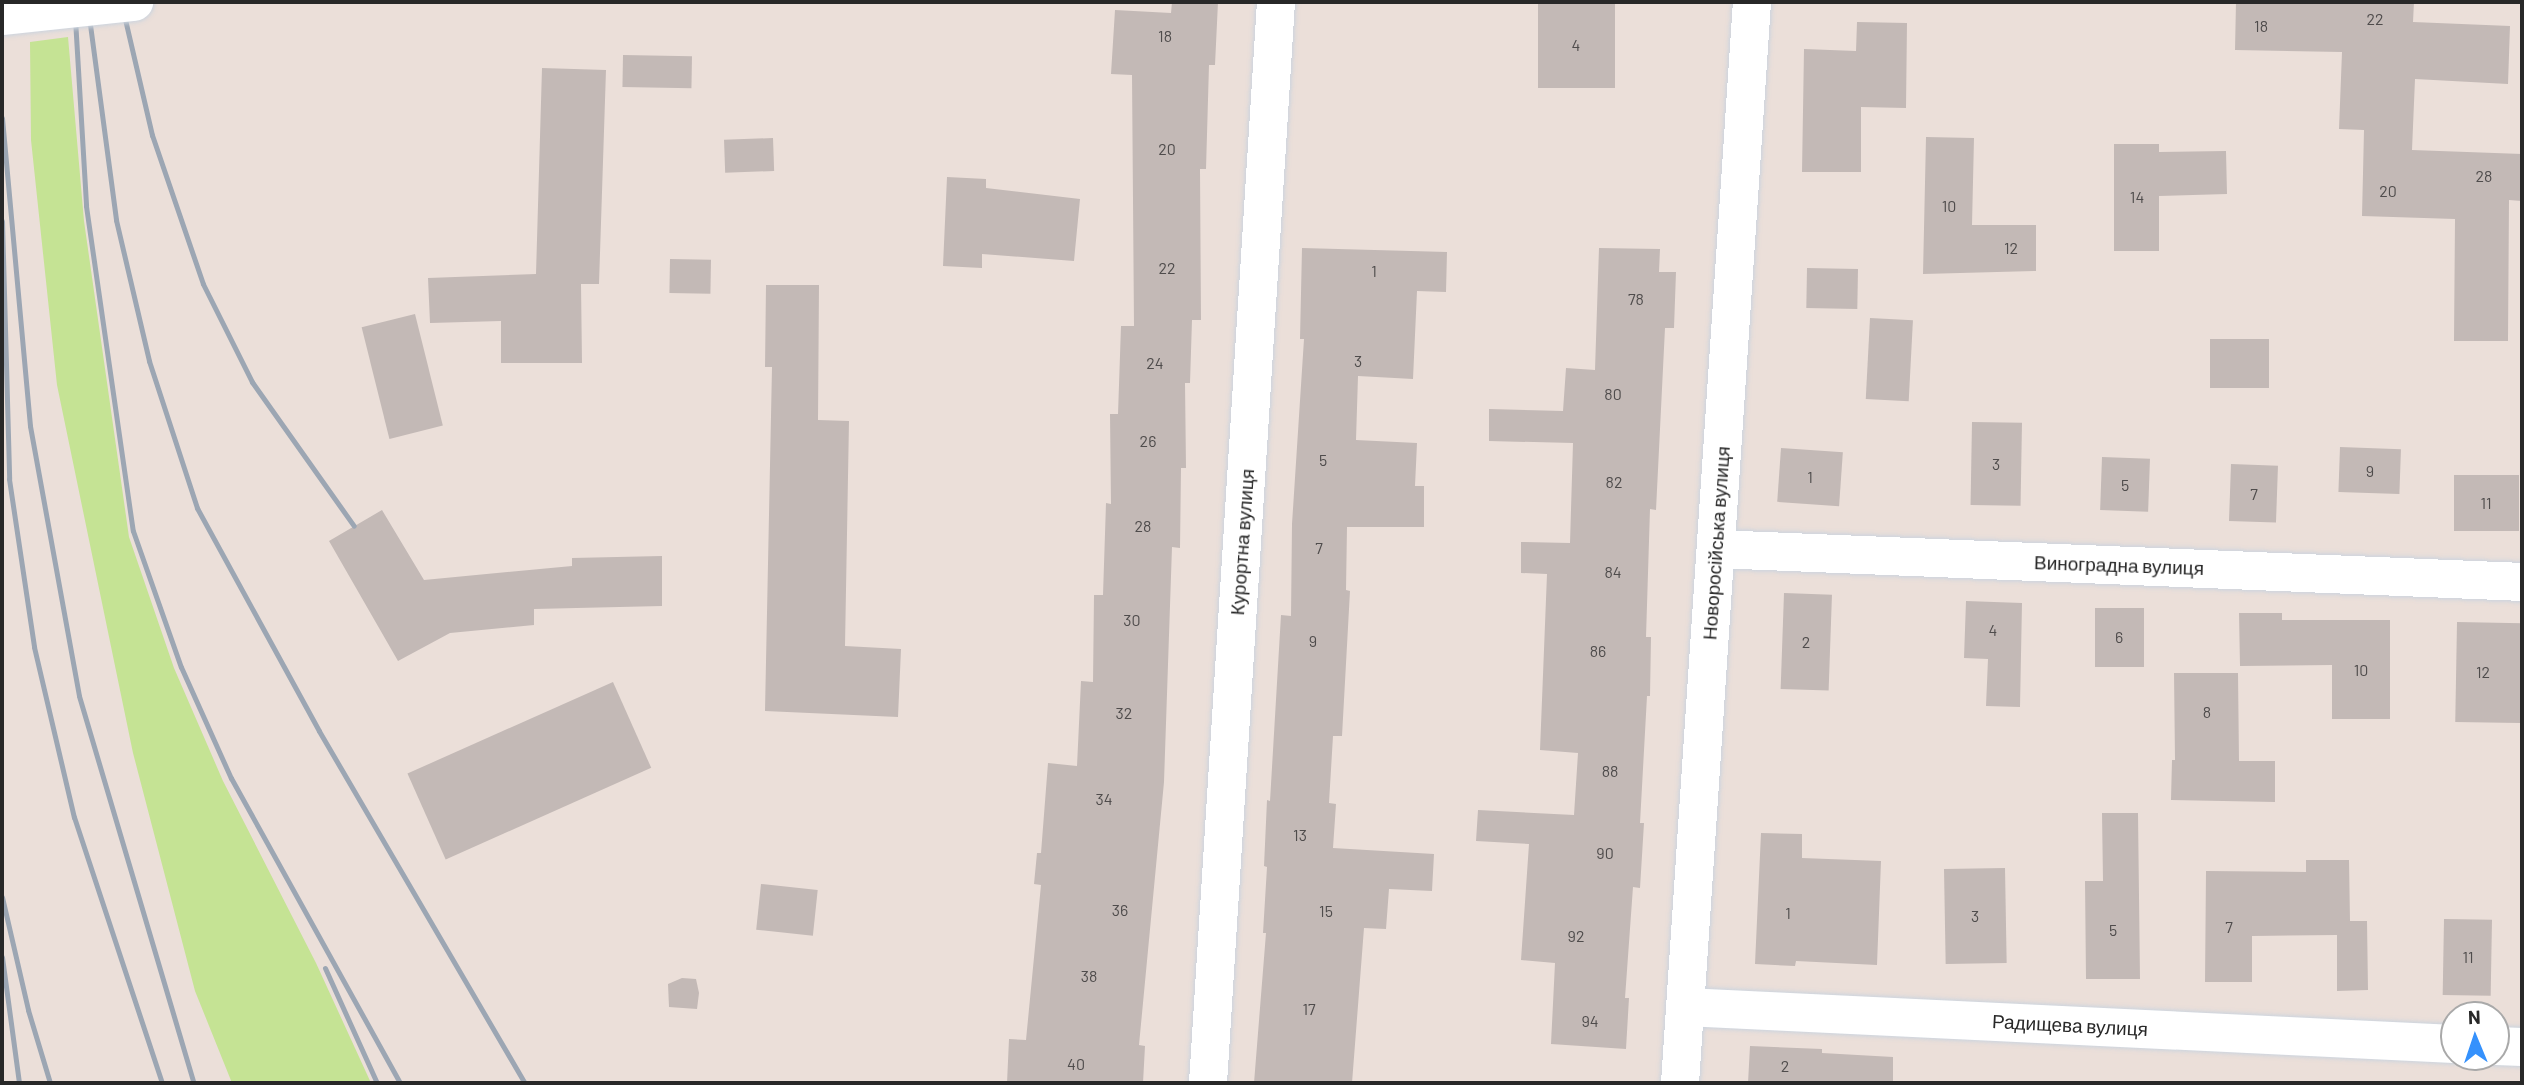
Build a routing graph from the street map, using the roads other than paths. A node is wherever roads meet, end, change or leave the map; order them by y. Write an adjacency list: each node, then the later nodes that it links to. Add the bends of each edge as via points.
1 (134, 2): 4 (street, bridge)
2 (1276, 2): 9 (street, Курортна вулиця)
3 (1752, 2): 5 (street, Новоросійська вулиця)
4 (2, 16)
5 (1716, 549): 6 (street, Виноградна вулиця); 7 (street, Новоросійська вулиця)
6 (2522, 582)
7 (1685, 1007): 8 (street, Радищева вулиця); 10 (street, Новоросійська вулиця)
8 (2440, 1043)
9 (1208, 1083)
10 (1680, 1083)

